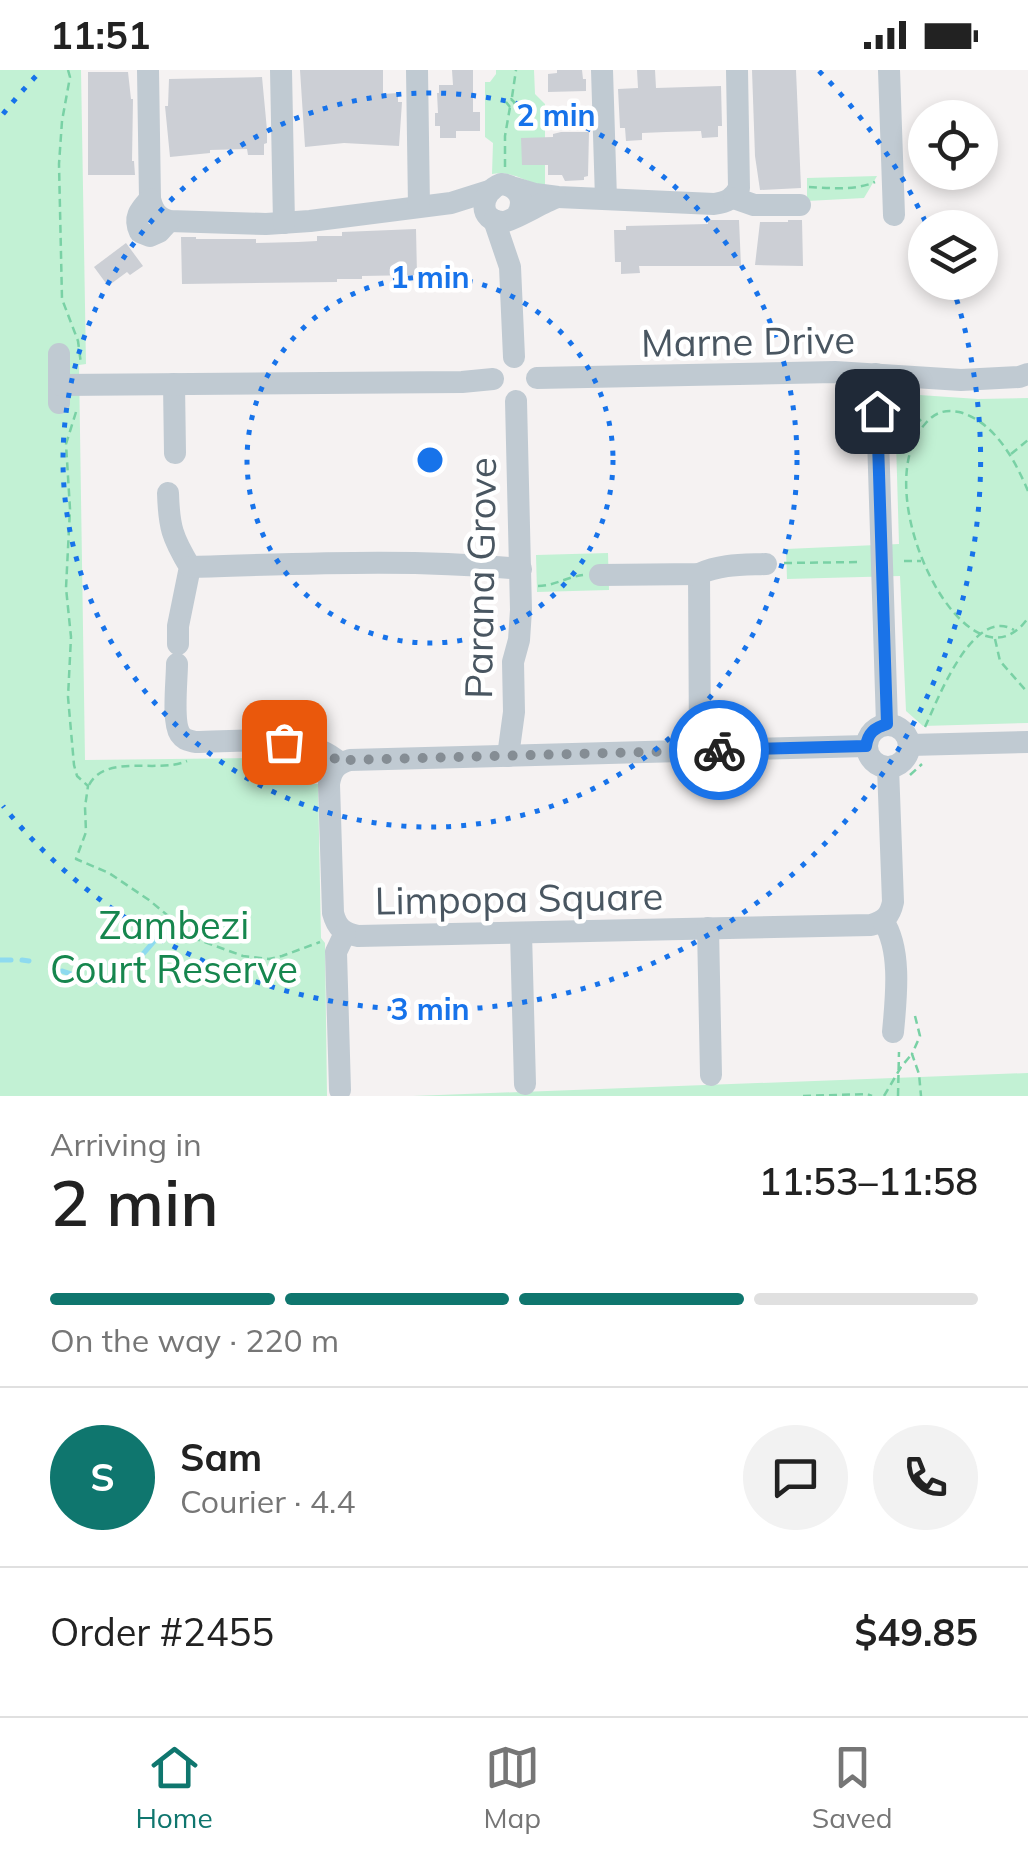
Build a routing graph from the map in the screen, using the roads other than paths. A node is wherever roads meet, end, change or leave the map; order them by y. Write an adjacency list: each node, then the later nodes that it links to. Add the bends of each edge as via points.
1 (148, 70): 16 (street, via 150,199 157,215 169,221)
2 (281, 70): 16 (street)
3 (417, 70): 13 (street)
4 (602, 70): 11 (street)
5 (737, 70): 10 (street, via 740,177)
6 (889, 70): 14 (street)
7 (502, 184): 9 (street); 12 (street); 15 (street, via 484,206); 15 (street, via 519,193 522,204)
8 (803, 196): 10 (street, via 754,205)
9 (558, 197): 11 (street); 15 (street)
10 (734, 198): 11 (street, via 714,204)
11 (606, 199)
12 (451, 204): 13 (street); 15 (street)
13 (420, 206): 16 (street)
14 (894, 215)
15 (504, 217): 18 (street)
16 (284, 222)
17 (59, 354): 23 (street, via 66,391)
18 (514, 357): 21 (street, via 527,360); 22 (street, via 497,366)
19 (876, 374): 20 (street, Marne Drive); 21 (street, Marne Drive); 32 (street)
20 (1025, 377)
21 (537, 378): 24 (street, via 533,391)
22 (493, 379): 23 (street); 24 (street, via 503,397)
23 (174, 384): 25 (street)
24 (516, 401): 31 (street, Parana Grove)
25 (174, 453)
26 (168, 492): 28 (street, via 173,537)
27 (766, 564): 29 (street)
28 (190, 567): 31 (street, via 457,562); 38 (street, via 178,626 179,733 195,742 311,746)
29 (699, 574): 30 (street); 36 (street)
30 (600, 575)
31 (521, 577): 37 (street, Parana Grove)
32 (887, 724): 33 (street); 35 (street, via 871,732)
33 (916, 738): 34 (street); 39 (street)
34 (1028, 742)
35 (866, 746): 36 (street); 39 (street, via 874,763)
36 (700, 750): 37 (street)
37 (508, 756): 38 (street)
38 (340, 763): 43 (street, Limpopa Square, via 330,784 333,913)
39 (898, 773): 40 (street, via 893,902)
40 (883, 921): 41 (street, Limpopa Square); 44 (street, via 894,948)
41 (708, 928): 42 (street, Limpopa Square); 45 (street)
42 (521, 933): 43 (street, Limpopa Square); 46 (street)
43 (342, 937): 47 (street, via 336,952)
44 (893, 1032)
45 (711, 1075)
46 (524, 1084)
47 (340, 1090)

